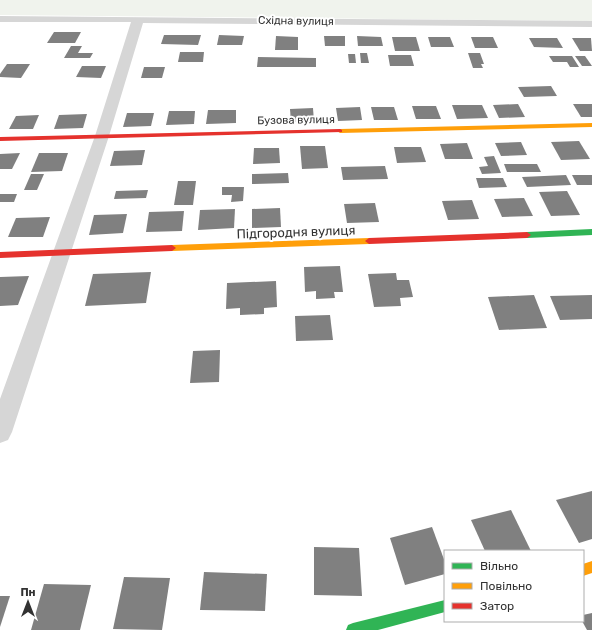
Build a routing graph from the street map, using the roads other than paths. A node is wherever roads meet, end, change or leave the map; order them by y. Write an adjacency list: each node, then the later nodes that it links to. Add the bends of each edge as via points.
1 (0, 19): 2 (street, Східна вулиця)
2 (138, 19): 3 (street, Східна вулиця); 5 (street)
3 (592, 24)
4 (592, 125): 5 (street, Бузова вулиця)
5 (102, 136): 6 (street, Бузова вулиця); 8 (street)
6 (0, 139)
7 (592, 232): 8 (street, Підгородня вулиця)
8 (62, 253): 9 (street, Підгородня вулиця); 10 (street)
9 (0, 255)
10 (0, 432)
11 (444, 606): 12 (street)
12 (353, 630)

